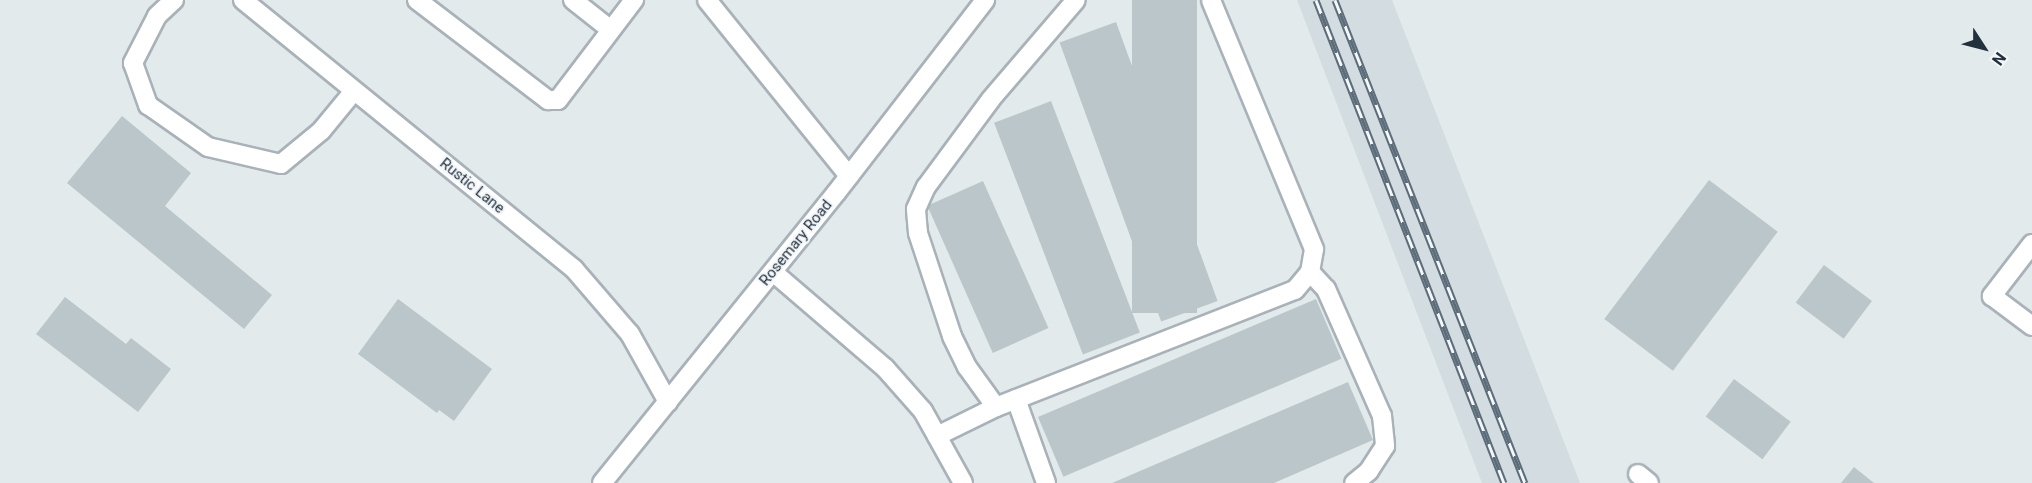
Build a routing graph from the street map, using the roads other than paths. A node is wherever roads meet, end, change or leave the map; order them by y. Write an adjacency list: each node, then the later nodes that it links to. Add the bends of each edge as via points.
1 (174, 0): 11 (street, via 157,16 133,63 148,105 208,147 281,164 321,131)
2 (243, 0): 11 (street, Rustic Lane)
3 (417, 0): 10 (street, via 548,100 558,100)
4 (573, 0): 10 (street)
5 (634, 0): 10 (street)
6 (707, 0): 12 (street)
7 (985, 0): 12 (street, Rosemary Road)
8 (1076, 0): 19 (street, via 991,99 926,187 916,208 918,233 952,336 967,367)
9 (1211, 0): 15 (street, via 1314,249)
10 (611, 30)
11 (354, 91): 18 (street, Rustic Lane, via 574,269 630,334)
12 (849, 176): 14 (street, Rosemary Road)
13 (2032, 244): 16 (street, via 1992,296)
14 (772, 272): 18 (street, Rosemary Road); 20 (street, via 885,368 923,411)
15 (1310, 272): 17 (street, via 1295,290); 24 (street, via 1326,289 1382,416 1385,446 1369,471)
16 (2032, 326)
17 (1016, 399): 19 (street); 23 (street)
18 (668, 402): 21 (street, Rosemary Road)
19 (996, 407): 20 (street)
20 (937, 436): 22 (street)
21 (602, 483)
22 (963, 483)
23 (1046, 483)
24 (1354, 483)

